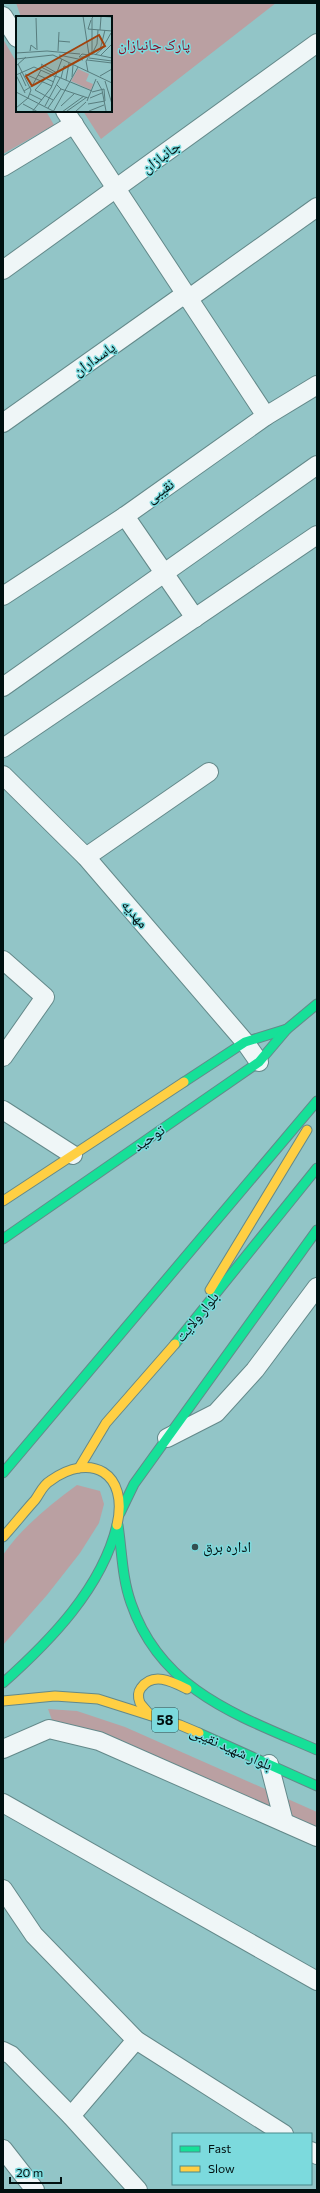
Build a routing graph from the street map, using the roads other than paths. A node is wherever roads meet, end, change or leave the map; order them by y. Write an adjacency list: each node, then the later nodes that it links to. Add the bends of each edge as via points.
1 (3, 16): 2 (street)
2 (16, 36)
3 (317, 43): 6 (street, جانبازان)
4 (69, 118): 5 (street); 6 (street)
5 (3, 167)
6 (116, 189): 8 (street, جانبازان); 9 (street)
7 (317, 207): 9 (street, پاسداران)
8 (3, 270)
9 (187, 296): 11 (street); 12 (street, پاسداران)
10 (317, 385): 11 (street, نقیبی)
11 (266, 416): 14 (street, نقیبی)
12 (4, 421)
13 (317, 465): 16 (street)
14 (125, 516): 16 (street); 17 (street, نقیبی)
15 (317, 535): 18 (street)
16 (166, 572): 18 (street); 19 (street)
17 (3, 596)
18 (195, 618): 20 (street)
19 (3, 687)
20 (3, 748)
21 (209, 772): 23 (street)
22 (3, 775): 23 (street, مهدیه)
23 (86, 857): 27 (street, مهدیه)
24 (3, 960): 28 (street, via 45,997)
25 (317, 1004): 26 (main road, توحید)
26 (287, 1029): 27 (main road, توحید); 29 (main road, توحید)
27 (245, 1042): 29 (street, مهدیه); 33 (main road, توحید)
28 (3, 1057)
29 (259, 1062): 37 (main road, توحید)
30 (317, 1101): 42 (main road)
31 (3, 1110): 33 (street)
32 (317, 1113): 39 (main road)
33 (73, 1155): 35 (main road, توحید)
34 (317, 1168): 39 (main road, بلوار ولایت)
35 (3, 1201)
36 (317, 1230): 40 (main road)
37 (3, 1239)
38 (317, 1287): 40 (street, via 255,1370 216,1413)
39 (182, 1336): 41 (main road, بلوار ولایت, via 106,1423)
40 (167, 1438): 43 (main road, via 134,1484)
41 (79, 1468): 43 (main road, via 91,1468 106,1474 115,1482 120,1497); 44 (main road, via 49,1482)
42 (3, 1473)
43 (118, 1518): 45 (main road, via 113,1538 87,1587 37,1650); 46 (main road, via 124,1568 134,1608 165,1663)
44 (4, 1535)
45 (3, 1683)
46 (196, 1692): 48 (main road, via 160,1678 148,1681 138,1696); 50 (main road, via 228,1710)
47 (3, 1701): 48 (main road, بلوار شهید نقیبی / 58, via 55,1696 98,1699)
48 (150, 1715): 51 (main road, بلوار شهید نقیبی / 58)
49 (3, 1750): 54 (street, via 49,1729 100,1741)
50 (317, 1750)
51 (269, 1764): 52 (main road, بلوار شهید نقیبی / 58); 54 (street)
52 (317, 1786)
53 (3, 1803): 57 (street)
54 (284, 1822): 55 (street)
55 (317, 1837)
56 (3, 1889): 58 (street, via 34,1935)
57 (317, 1981)
58 (136, 2040): 60 (street); 61 (street)
59 (3, 2051): 60 (street, via 11,2055)
60 (71, 2116): 64 (street)
61 (282, 2133)
62 (3, 2149): 63 (street)
63 (35, 2190)
64 (138, 2190)

